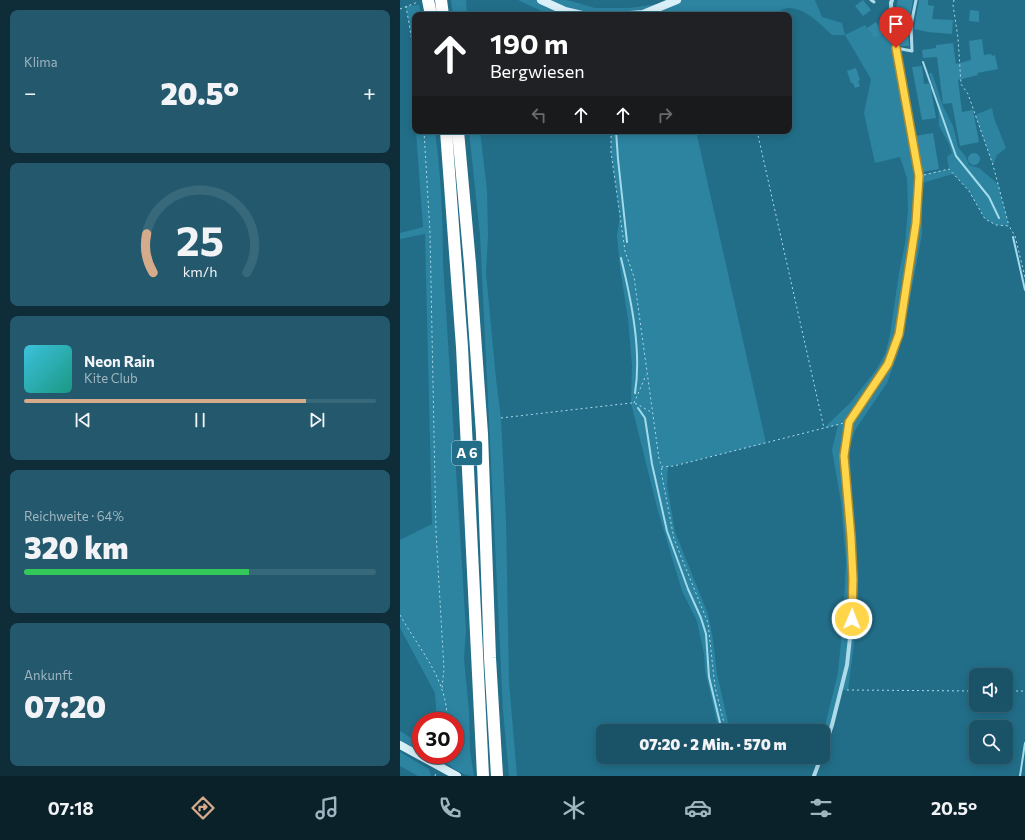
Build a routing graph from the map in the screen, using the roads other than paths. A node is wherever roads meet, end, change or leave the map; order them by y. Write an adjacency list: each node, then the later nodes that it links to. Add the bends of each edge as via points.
1 (541, 0): 7 (street)
2 (678, 0): 8 (street)
3 (871, 0): 6 (lane)
4 (892, 0): 9 (street, via 892,27)
5 (916, 0): 9 (lane, via 911,26 912,51)
6 (874, 2)
7 (569, 12)
8 (647, 12)
9 (896, 48): 12 (street, via 919,176 916,223 899,334 888,364 849,422 844,456 851,537 852,619 847,665)
10 (446, 134): 16 (highway, A 6, via 462,347)
11 (458, 134): 17 (highway, A 6, via 470,256 482,434)
12 (830, 730)
13 (400, 746): 15 (street)
14 (818, 764): 18 (street)
15 (457, 776)
16 (483, 776)
17 (497, 776)
18 (814, 776)

